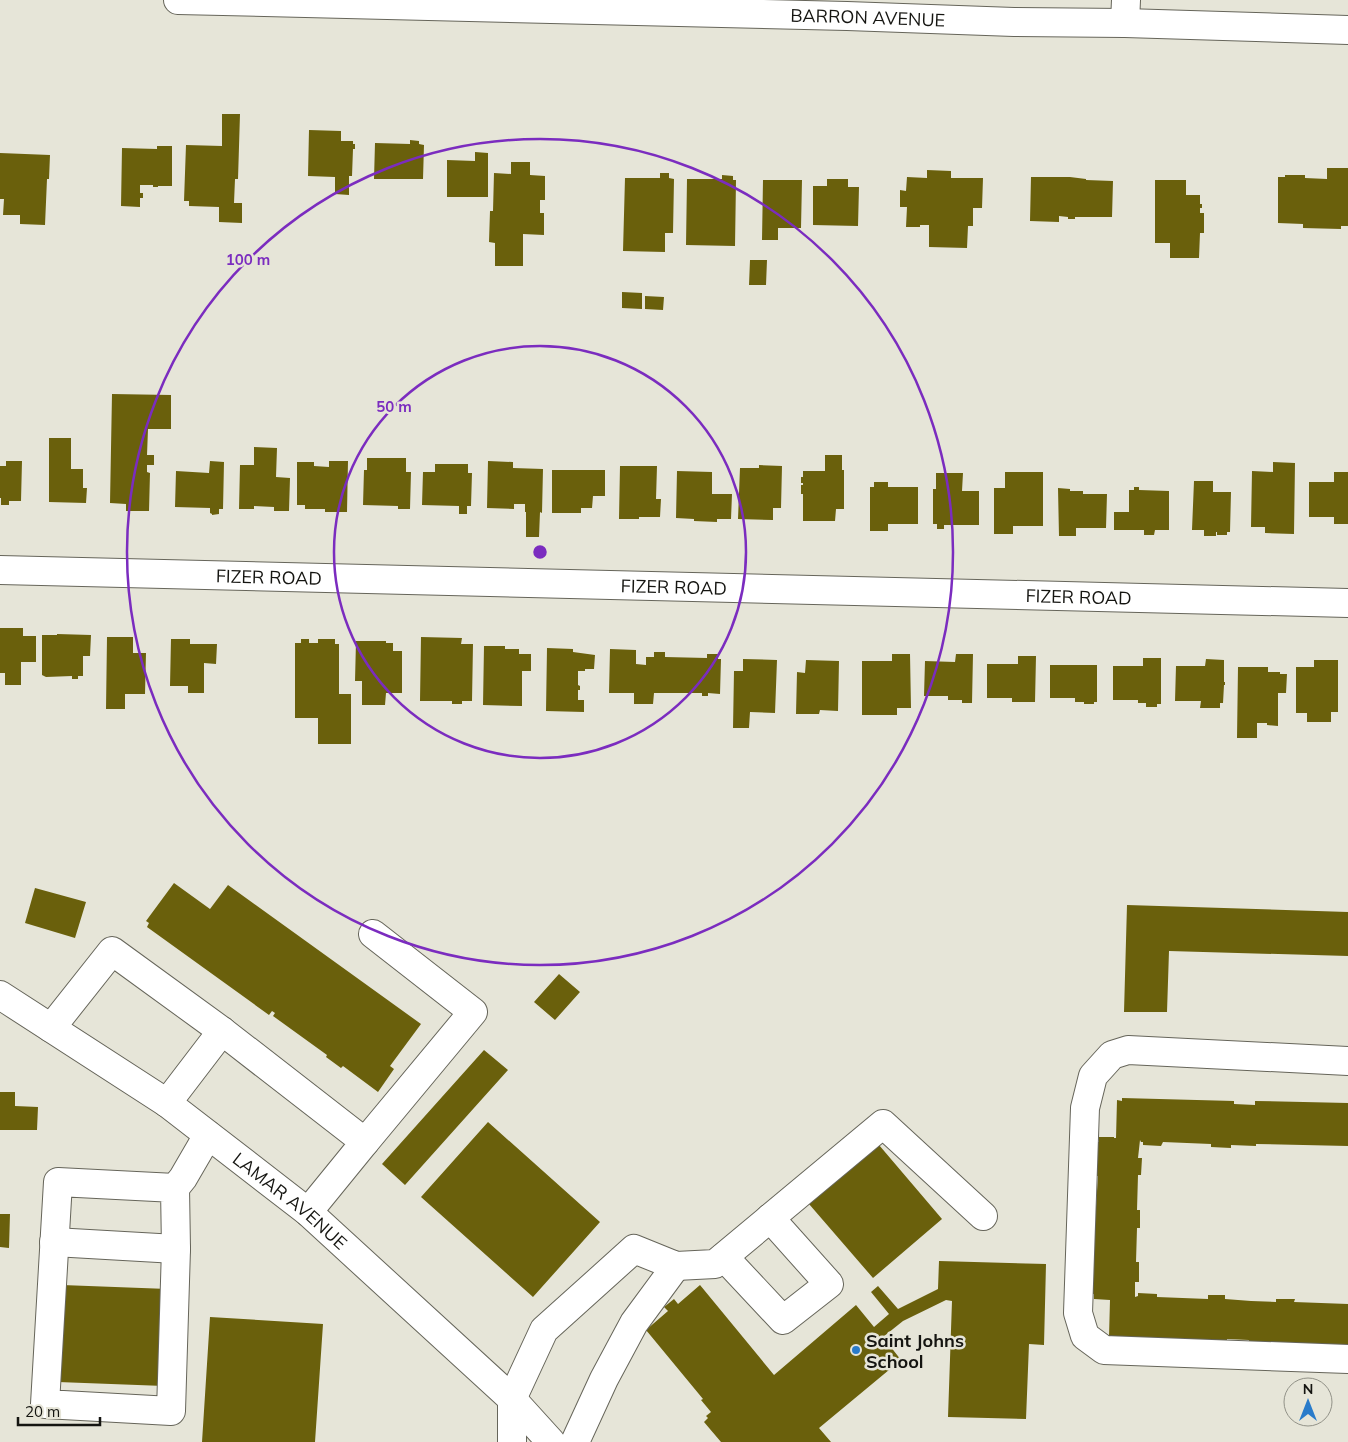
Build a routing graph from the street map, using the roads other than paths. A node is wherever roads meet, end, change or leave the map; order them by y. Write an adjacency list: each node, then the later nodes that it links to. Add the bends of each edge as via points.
1 (178, 0): 2 (main road, BARRON AVENUE)
2 (230, 0): 3 (main road, BARRON AVENUE)
3 (738, 7): 4 (main road, BARRON AVENUE, via 1014,22)
4 (1126, 11): 5 (main road, BARRON AVENUE)
5 (1348, 30)
6 (0, 570): 7 (main road, FIZER ROAD)
7 (1348, 603)
8 (373, 934): 15 (main road, via 473,1012)
9 (0, 995): 10 (main road, LAMAR AVENUE)
10 (51, 1028): 11 (main road, via 112,951); 13 (main road, LAMAR AVENUE)
11 (222, 1031): 13 (main road); 15 (main road)
12 (1348, 1061): 24 (main road, via 1128,1050 1112,1055 1093,1076 1085,1108 1078,1313 1085,1336 1104,1350)
13 (167, 1103): 14 (main road, LAMAR AVENUE)
14 (208, 1135): 16 (main road); 17 (main road, LAMAR AVENUE)
15 (365, 1142): 17 (main road)
16 (175, 1188): 20 (main road, via 58,1182); 21 (main road)
17 (308, 1212): 25 (main road, LAMAR AVENUE)
18 (983, 1216): 19 (main road, via 883,1124)
19 (770, 1218): 22 (main road); 22 (main road, via 829,1284 783,1320)
20 (54, 1242): 21 (main road); 21 (main road, via 45,1404 171,1411)
21 (176, 1249)
22 (724, 1257): 23 (main road, via 715,1264)
23 (676, 1266): 25 (main road, via 634,1249 544,1330); 28 (main road, via 634,1323)
24 (1348, 1359)
25 (512, 1399): 26 (main road); 27 (main road, LAMAR AVENUE)
26 (512, 1442)
27 (551, 1442)
28 (575, 1442)

